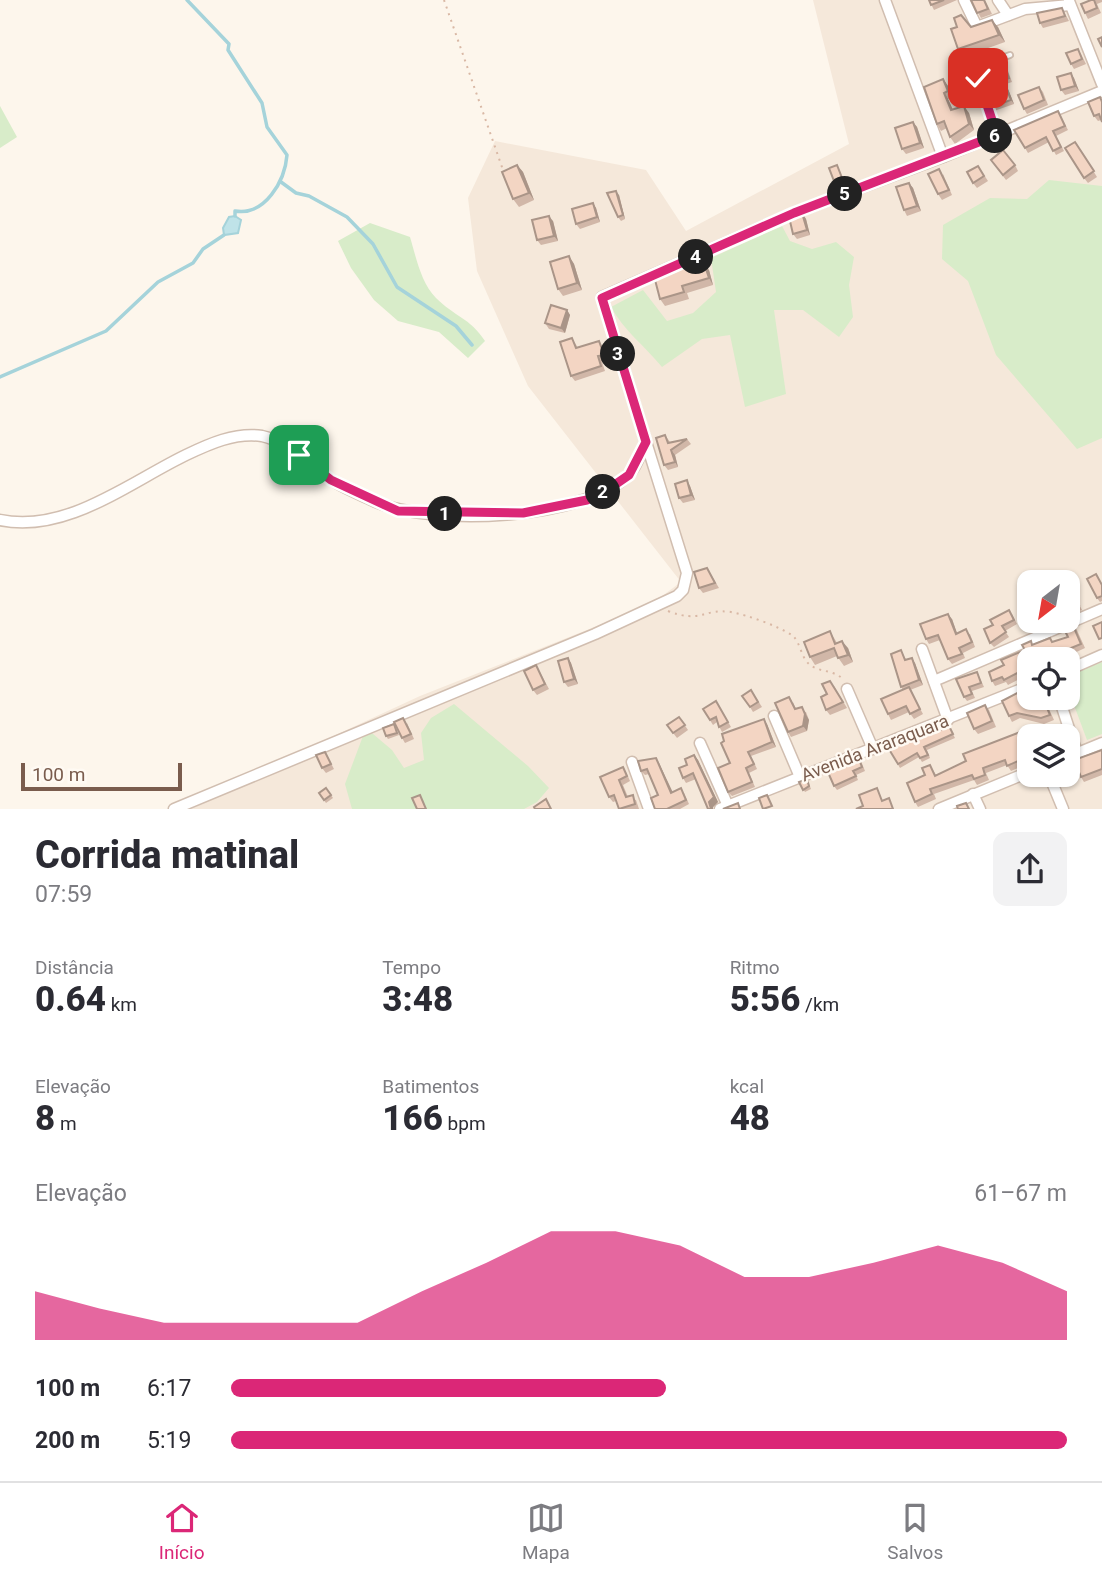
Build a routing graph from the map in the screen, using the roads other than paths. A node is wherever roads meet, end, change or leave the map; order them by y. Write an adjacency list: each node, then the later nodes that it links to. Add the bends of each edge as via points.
1 (885, 0): 10 (street)
2 (964, 0): 5 (street, via 977,27)
3 (998, 0): 5 (street)
4 (1070, 3): 5 (street); 7 (street)
5 (1007, 15)
6 (1010, 55): 9 (lane, via 980,66 978,78)
7 (1102, 84)
8 (1102, 92): 9 (street)
9 (997, 135): 10 (street)
10 (943, 157): 11 (street, via 794,213 602,298)
11 (646, 442): 12 (street, via 629,475 613,486 587,500 523,513 398,511 331,480 273,440 237,436 208,444 66,515 31,522); 32 (street, via 687,573 683,590 657,607)
12 (0, 520)
13 (1102, 609): 17 (street)
14 (922, 649): 17 (street)
15 (1102, 655): 16 (street)
16 (1080, 665)
17 (934, 681): 21 (street)
18 (847, 689): 24 (street)
19 (1017, 691): 21 (street, Avenida Araraquara)
20 (774, 716): 27 (street)
21 (948, 720): 24 (street, Avenida Araraquara)
22 (700, 743): 31 (street)
23 (1102, 743): 25 (street)
24 (873, 749): 27 (street, Avenida Araraquara)
25 (1080, 752)
26 (632, 762): 33 (street)
27 (800, 777): 31 (street, Avenida Araraquara)
28 (1017, 777): 30 (street)
29 (1054, 787): 36 (street)
30 (974, 794): 34 (street); 35 (street)
31 (724, 807)
32 (174, 809)
33 (649, 809)
34 (939, 809)
35 (980, 809)
36 (1063, 809)

